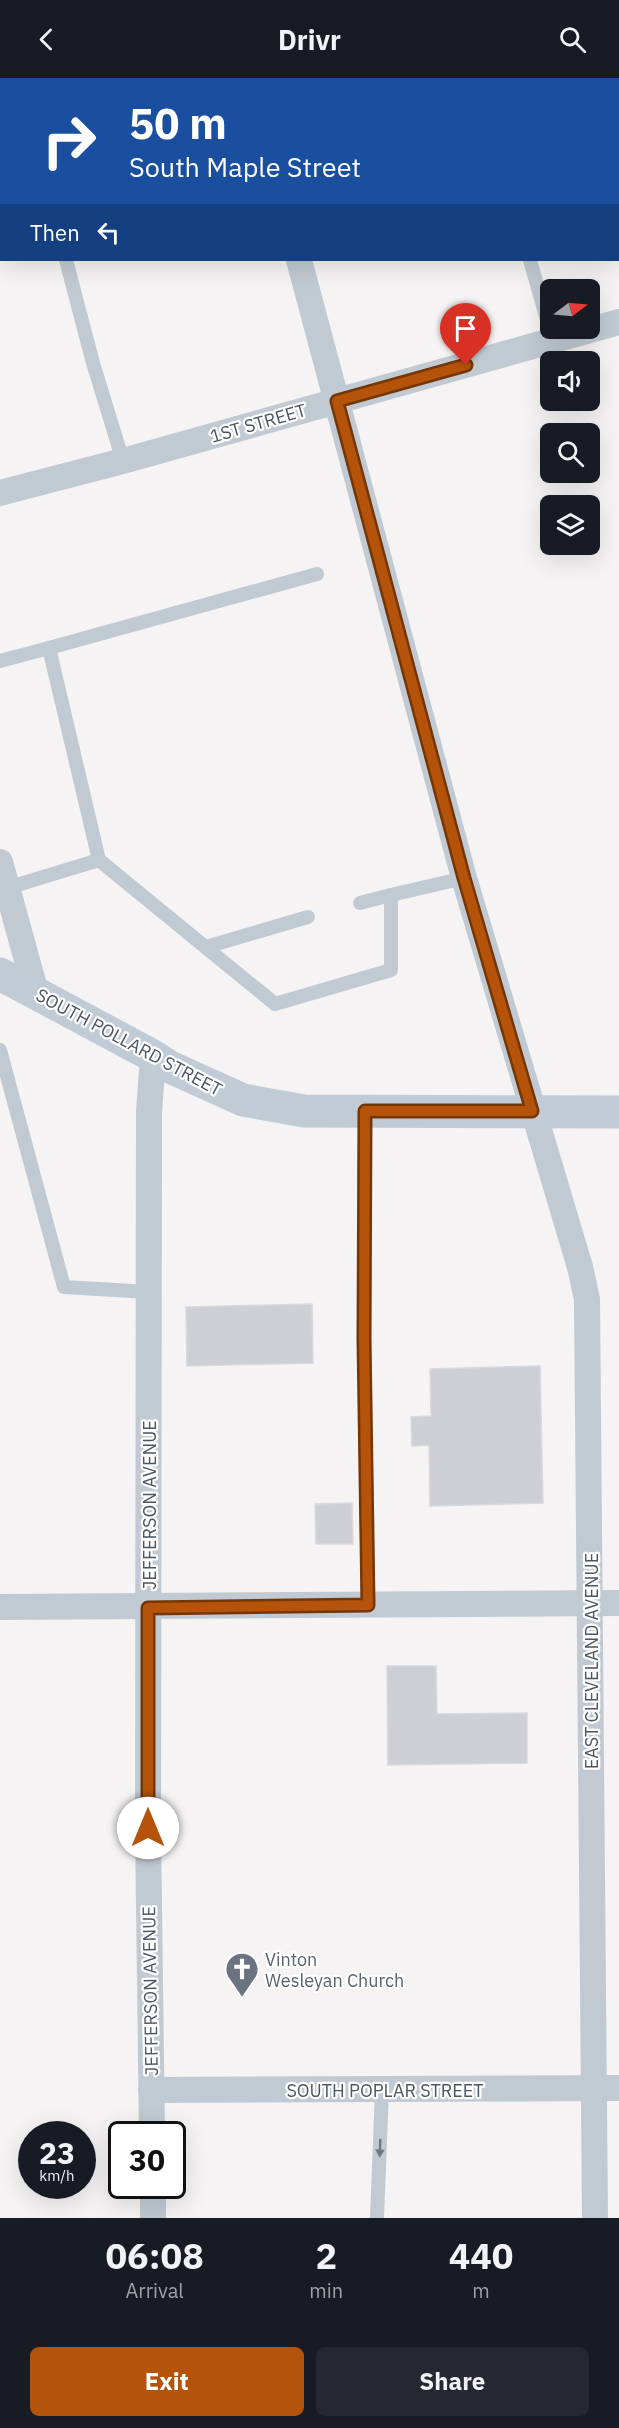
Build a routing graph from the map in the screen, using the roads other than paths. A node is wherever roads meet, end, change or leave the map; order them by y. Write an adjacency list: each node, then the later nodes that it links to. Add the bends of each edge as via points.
1 (66, 261): 7 (lane)
2 (299, 261): 6 (street, EAST CLEVELAND AVENUE)
3 (530, 261): 5 (lane)
4 (619, 322): 5 (street, 1ST STREET)
5 (552, 341): 6 (street, 1ST STREET)
6 (337, 401): 7 (street, 1ST STREET); 14 (street, EAST CLEVELAND AVENUE)
7 (123, 461): 8 (street, 1ST STREET)
8 (0, 493)
9 (317, 574): 10 (lane)
10 (49, 648): 11 (lane); 12 (lane)
11 (0, 661)
12 (99, 860): 15 (lane); 19 (lane)
13 (0, 862): 15 (street)
14 (464, 878): 16 (lane); 25 (street, EAST CLEVELAND AVENUE)
15 (7, 888): 21 (street)
16 (391, 895): 17 (lane); 19 (lane, via 391,970 275,1004)
17 (360, 903)
18 (308, 917): 19 (lane)
19 (206, 947)
20 (0, 974): 21 (main road, SOUTH POLLARD STREET)
21 (36, 993): 23 (main road, SOUTH POLLARD STREET)
22 (0, 1050): 27 (lane, via 64,1287)
23 (153, 1056): 24 (main road, SOUTH POLLARD STREET, via 243,1100 304,1111); 27 (street, JEFFERSON AVENUE, via 149,1112)
24 (365, 1111): 25 (main road, SOUTH POLLARD STREET); 30 (lane)
25 (532, 1111): 26 (main road, SOUTH POLLARD STREET); 28 (street, EAST CLEVELAND AVENUE, via 587,1299)
26 (619, 1112)
27 (149, 1292): 32 (street, JEFFERSON AVENUE)
28 (591, 1603): 29 (street); 30 (street); 33 (street, EAST CLEVELAND AVENUE)
29 (619, 1603)
30 (368, 1605): 32 (street)
31 (0, 1607): 32 (street)
32 (148, 1608): 34 (street, JEFFERSON AVENUE)
33 (607, 2088): 35 (street, SOUTH POPLAR STREET); 40 (street, EAST CLEVELAND AVENUE)
34 (151, 2090): 35 (street, SOUTH POPLAR STREET); 36 (street, JEFFERSON AVENUE)
35 (382, 2090): 39 (lane, one-way to 39)
36 (152, 2121)
37 (153, 2199): 38 (street)
38 (153, 2218)
39 (377, 2218)
40 (595, 2218)

